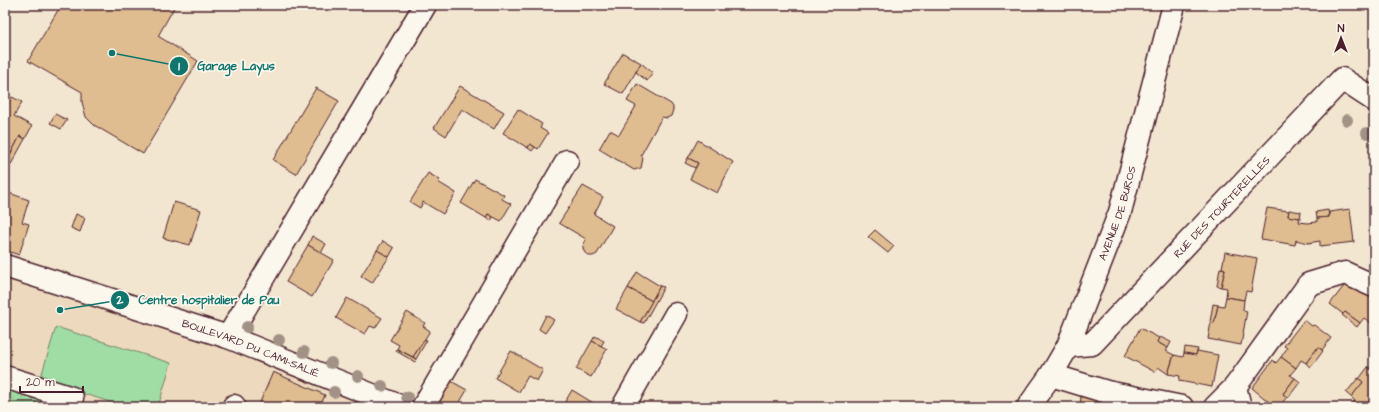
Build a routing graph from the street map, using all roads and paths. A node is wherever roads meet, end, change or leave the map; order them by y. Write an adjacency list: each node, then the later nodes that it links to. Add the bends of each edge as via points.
1 (425, 5): 8 (street)
2 (1174, 5): 9 (street, AVENUE DE BUROS, via 1120,212)
3 (1374, 100): 9 (street, RUE DES TOURTERELLES, via 1342,79 1092,344)
4 (567, 161): 15 (street)
5 (5, 266): 8 (street, BOULEVARD DU CAMI-SALIÉ)
6 (1374, 286): 12 (street, via 1345,273 1309,284)
7 (676, 314): 16 (street)
8 (228, 337): 14 (street, BOULEVARD DU CAMI-SALIÉ)
9 (1068, 346): 10 (street, AVENUE DE BUROS)
10 (1051, 375): 17 (street, AVENUE DE BUROS); 18 (street, via 1107,392)
11 (5, 377): 13 (street)
12 (1237, 397): 19 (street)
13 (76, 404)
14 (402, 407)
15 (423, 407)
16 (623, 407)
17 (1028, 407)
18 (1182, 407)
19 (1215, 407)

